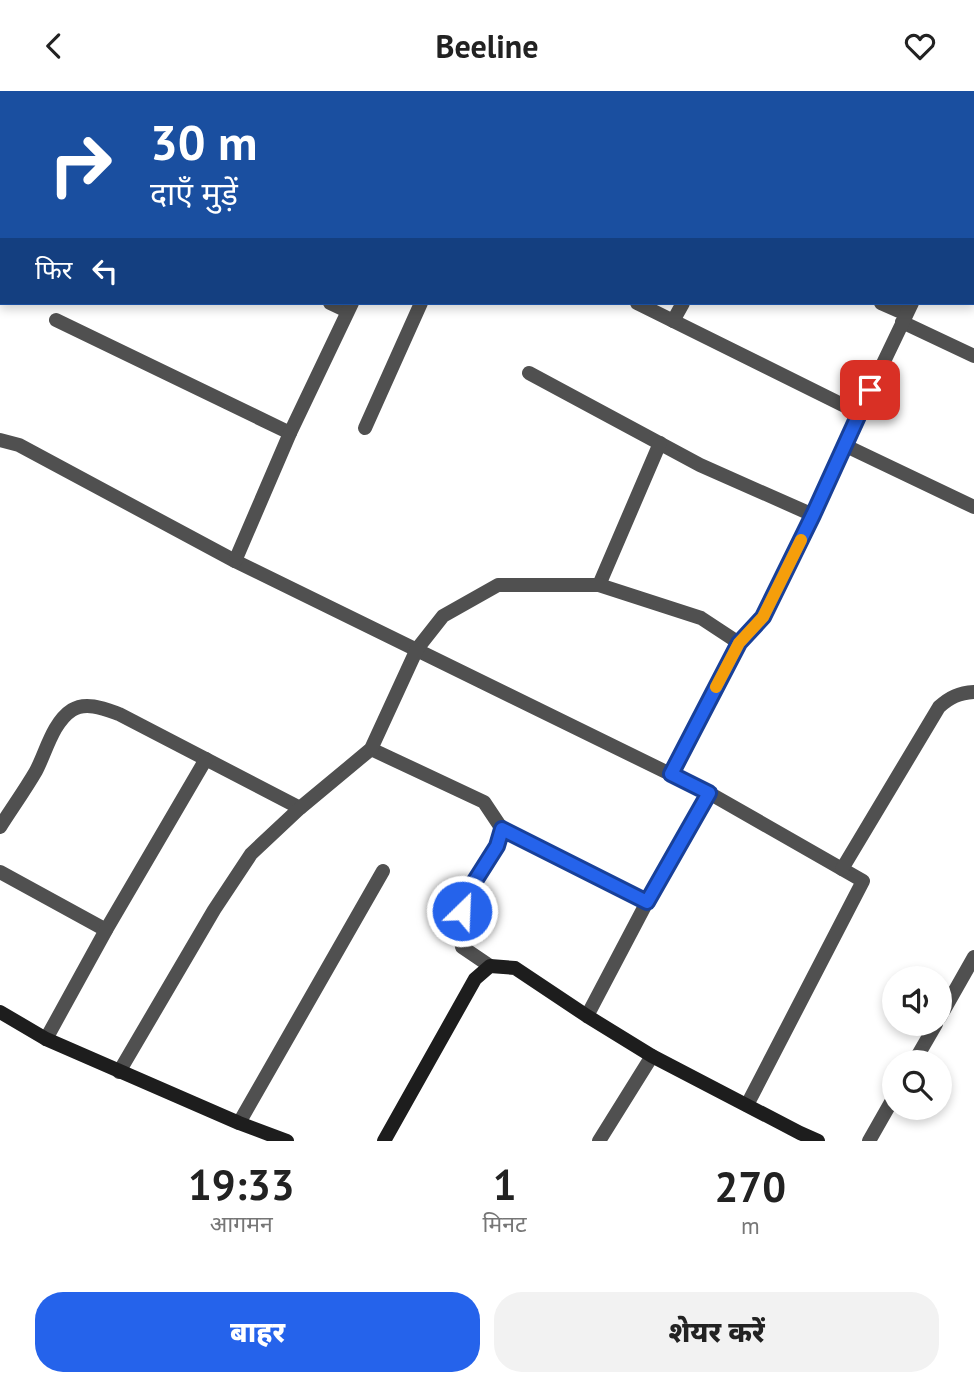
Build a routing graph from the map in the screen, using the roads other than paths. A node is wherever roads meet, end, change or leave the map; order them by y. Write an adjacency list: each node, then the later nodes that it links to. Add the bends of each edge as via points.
1 (420, 305): 12 (street)
2 (641, 305): 8 (street)
3 (682, 305): 8 (street)
4 (886, 305): 6 (street)
5 (349, 307): 13 (street)
6 (906, 313): 9 (street); 11 (street)
7 (56, 320): 13 (street)
8 (673, 321): 11 (street)
9 (974, 356)
10 (529, 373): 15 (street)
11 (859, 413): 16 (street)
12 (365, 428)
13 (290, 433): 19 (street)
14 (0, 440): 19 (street, via 19,445)
15 (660, 443): 18 (street); 20 (street)
16 (844, 446): 17 (street); 18 (street)
17 (974, 507)
18 (813, 515): 21 (street, via 763,617)
19 (235, 561): 22 (street)
20 (599, 585): 21 (street, via 701,618); 22 (street, via 498,585 443,616)
21 (739, 643): 26 (street)
22 (417, 649): 24 (street); 26 (street)
23 (974, 692): 31 (street, via 948,698 939,707)
24 (371, 748): 28 (street); 30 (street, via 484,802)
25 (206, 759): 28 (street); 29 (street, via 119,714 85,706 73,709 60,722); 35 (street)
26 (671, 774): 27 (street)
27 (709, 793): 31 (street); 34 (street)
28 (300, 808): 43 (street, via 251,854)
29 (0, 827)
30 (502, 829): 34 (street); 37 (street, via 497,846 466,895 458,927 462,947)
31 (842, 869): 44 (street, via 863,881)
32 (383, 871): 46 (street)
33 (0, 872): 35 (street)
34 (647, 902): 40 (street)
35 (106, 930): 41 (street)
36 (974, 957): 38 (street)
37 (491, 966): 40 (street, via 515,968); 49 (street, via 475,979)
38 (952, 996)
39 (0, 1012): 41 (street)
40 (587, 1016): 42 (street)
41 (46, 1039): 43 (street)
42 (652, 1056): 44 (street); 50 (street)
43 (119, 1072): 46 (street)
44 (747, 1105): 47 (street)
45 (882, 1118): 52 (street)
46 (239, 1123): 48 (street)
47 (797, 1137): 51 (street)
48 (287, 1141)
49 (384, 1141)
50 (599, 1141)
51 (818, 1141)
52 (869, 1141)

